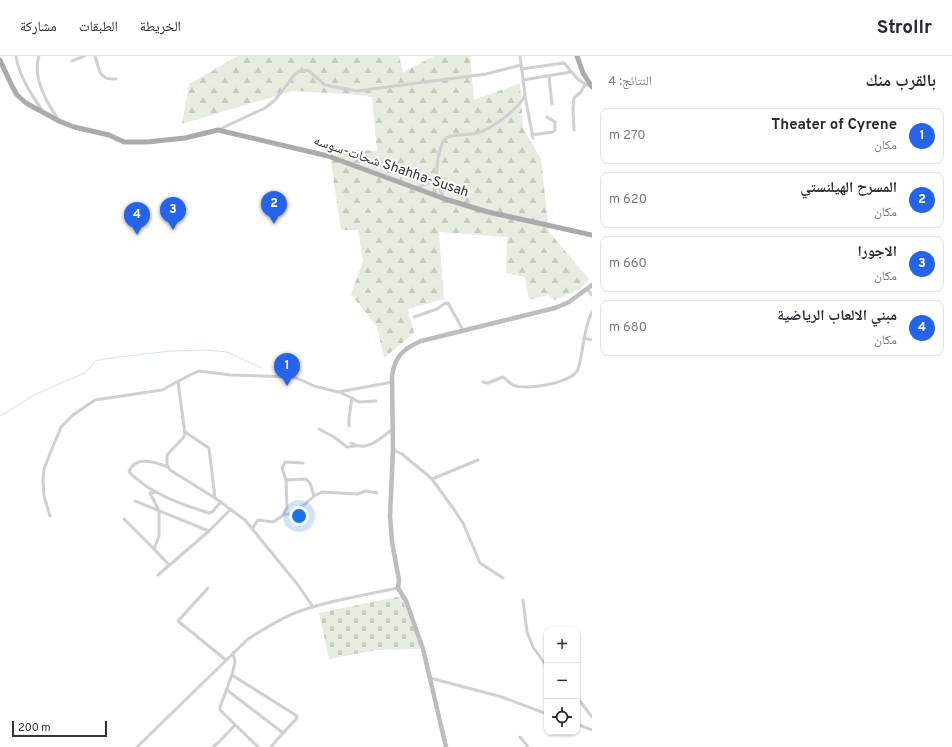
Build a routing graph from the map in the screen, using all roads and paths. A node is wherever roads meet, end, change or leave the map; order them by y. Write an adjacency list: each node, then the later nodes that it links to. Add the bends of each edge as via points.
1 (16, 56): 19 (street, via 17,66 27,88)
2 (38, 56): 22 (street, via 37,69 42,93)
3 (84, 56): 8 (street)
4 (95, 56): 12 (street, via 102,76 107,80)
5 (520, 56): 9 (street)
6 (577, 56): 15 (main road, via 583,73)
7 (0, 60): 19 (main road, شحات-سوسه Shahha-Susah, via 17,95)
8 (72, 61)
9 (521, 67): 10 (street, via 561,62); 13 (street); 23 (street, via 394,87 357,90 325,84 309,71 301,70 265,108)
10 (571, 72): 11 (street); 14 (street)
11 (549, 77): 13 (street); 18 (street)
12 (116, 80)
13 (523, 80): 16 (street)
14 (585, 85): 15 (street); 24 (street, via 574,98)
15 (592, 87)
16 (525, 94): 17 (street); 20 (street)
17 (520, 103): 20 (street); 25 (street, via 488,129 445,138)
18 (552, 104)
19 (43, 112): 22 (main road, شحات-سوسه Shahha-Susah)
20 (529, 112): 21 (street, via 532,137 555,130 555,122)
21 (547, 117)
22 (59, 121): 23 (main road, شحات-سوسه Shahha-Susah, via 127,142 185,138)
23 (218, 130): 26 (main road, شحات-سوسه Shahha-Susah, via 328,156)
24 (574, 130)
25 (436, 176): 26 (street, via 427,184); 27 (street, via 438,188)
26 (415, 188): 27 (main road, شحات-سوسه Shahha-Susah)
27 (445, 199): 28 (main road, شحات-سوسه Shahha-Susah, via 488,212)
28 (592, 235)
29 (592, 286): 30 (main road)
30 (587, 289): 31 (street); 34 (main road, via 555,308)
31 (592, 295)
32 (592, 313): 35 (street)
33 (414, 317): 34 (street, via 448,303)
34 (463, 330): 38 (main road, via 421,341 404,350 398,356)
35 (584, 338): 36 (street); 39 (street, via 578,370 570,377 552,384 529,387 513,385 503,378)
36 (592, 340)
37 (178, 382): 40 (street, via 194,373 208,371 231,375 292,377 324,390); 46 (street); 64 (street, via 162,390 95,400 66,421 61,427 44,469 44,496)
38 (393, 382): 40 (street); 44 (main road)
39 (483, 382)
40 (340, 392): 41 (street)
41 (352, 398): 42 (street, via 359,402); 43 (street)
42 (376, 401)
43 (349, 426)
44 (394, 428): 48 (street, via 366,447); 49 (main road)
45 (319, 429): 48 (street, via 347,447)
46 (185, 432): 52 (street, via 183,438 167,455); 58 (street, via 209,448)
47 (351, 443): 48 (street)
48 (356, 446)
49 (394, 450): 54 (street); 73 (main road, via 390,528 399,580)
50 (478, 460): 54 (street)
51 (303, 463): 53 (street, via 285,462 282,468)
52 (168, 467): 55 (street, via 143,461 133,465 129,471 137,480); 58 (street)
53 (286, 480): 57 (street, via 306,479); 63 (street, via 286,508)
54 (432, 480): 71 (street, via 462,522 480,563)
55 (156, 492): 60 (street, via 173,501 209,513); 62 (street, via 150,493)
56 (377, 493): 57 (street, via 322,492)
57 (314, 496): 63 (street, via 290,514)
58 (216, 498): 60 (street)
59 (135, 500): 62 (street)
60 (221, 502): 61 (street)
61 (231, 509): 66 (street); 67 (street)
62 (160, 510): 67 (street); 68 (street)
63 (283, 515): 66 (street, via 273,522 258,520)
64 (50, 516)
65 (124, 519): 68 (street)
66 (252, 529): 75 (street)
67 (209, 531): 69 (street)
68 (154, 549): 69 (street)
69 (169, 565): 70 (street)
70 (158, 575)
71 (503, 578)
72 (208, 588): 77 (street, via 178,621)
73 (398, 588): 75 (street); 80 (main road, via 406,601)
74 (523, 600): 78 (street, via 527,632 533,647)
75 (313, 607): 76 (street, via 267,627)
76 (233, 652): 77 (street); 79 (street, via 235,662)
77 (226, 660): 90 (street)
78 (544, 663)
79 (232, 675): 81 (street); 88 (street, via 297,716)
80 (430, 678): 83 (street, via 502,697); 94 (main road)
81 (227, 690): 85 (street, via 220,710); 88 (street)
82 (578, 699): 84 (street)
83 (544, 713)
84 (592, 717)
85 (235, 725): 91 (street); 92 (street)
86 (580, 725): 87 (street)
87 (592, 730)
88 (283, 733): 93 (street)
89 (520, 737): 95 (street)
90 (137, 747)
91 (213, 747)
92 (258, 747)
93 (271, 747)
94 (446, 747)
95 (528, 747)

